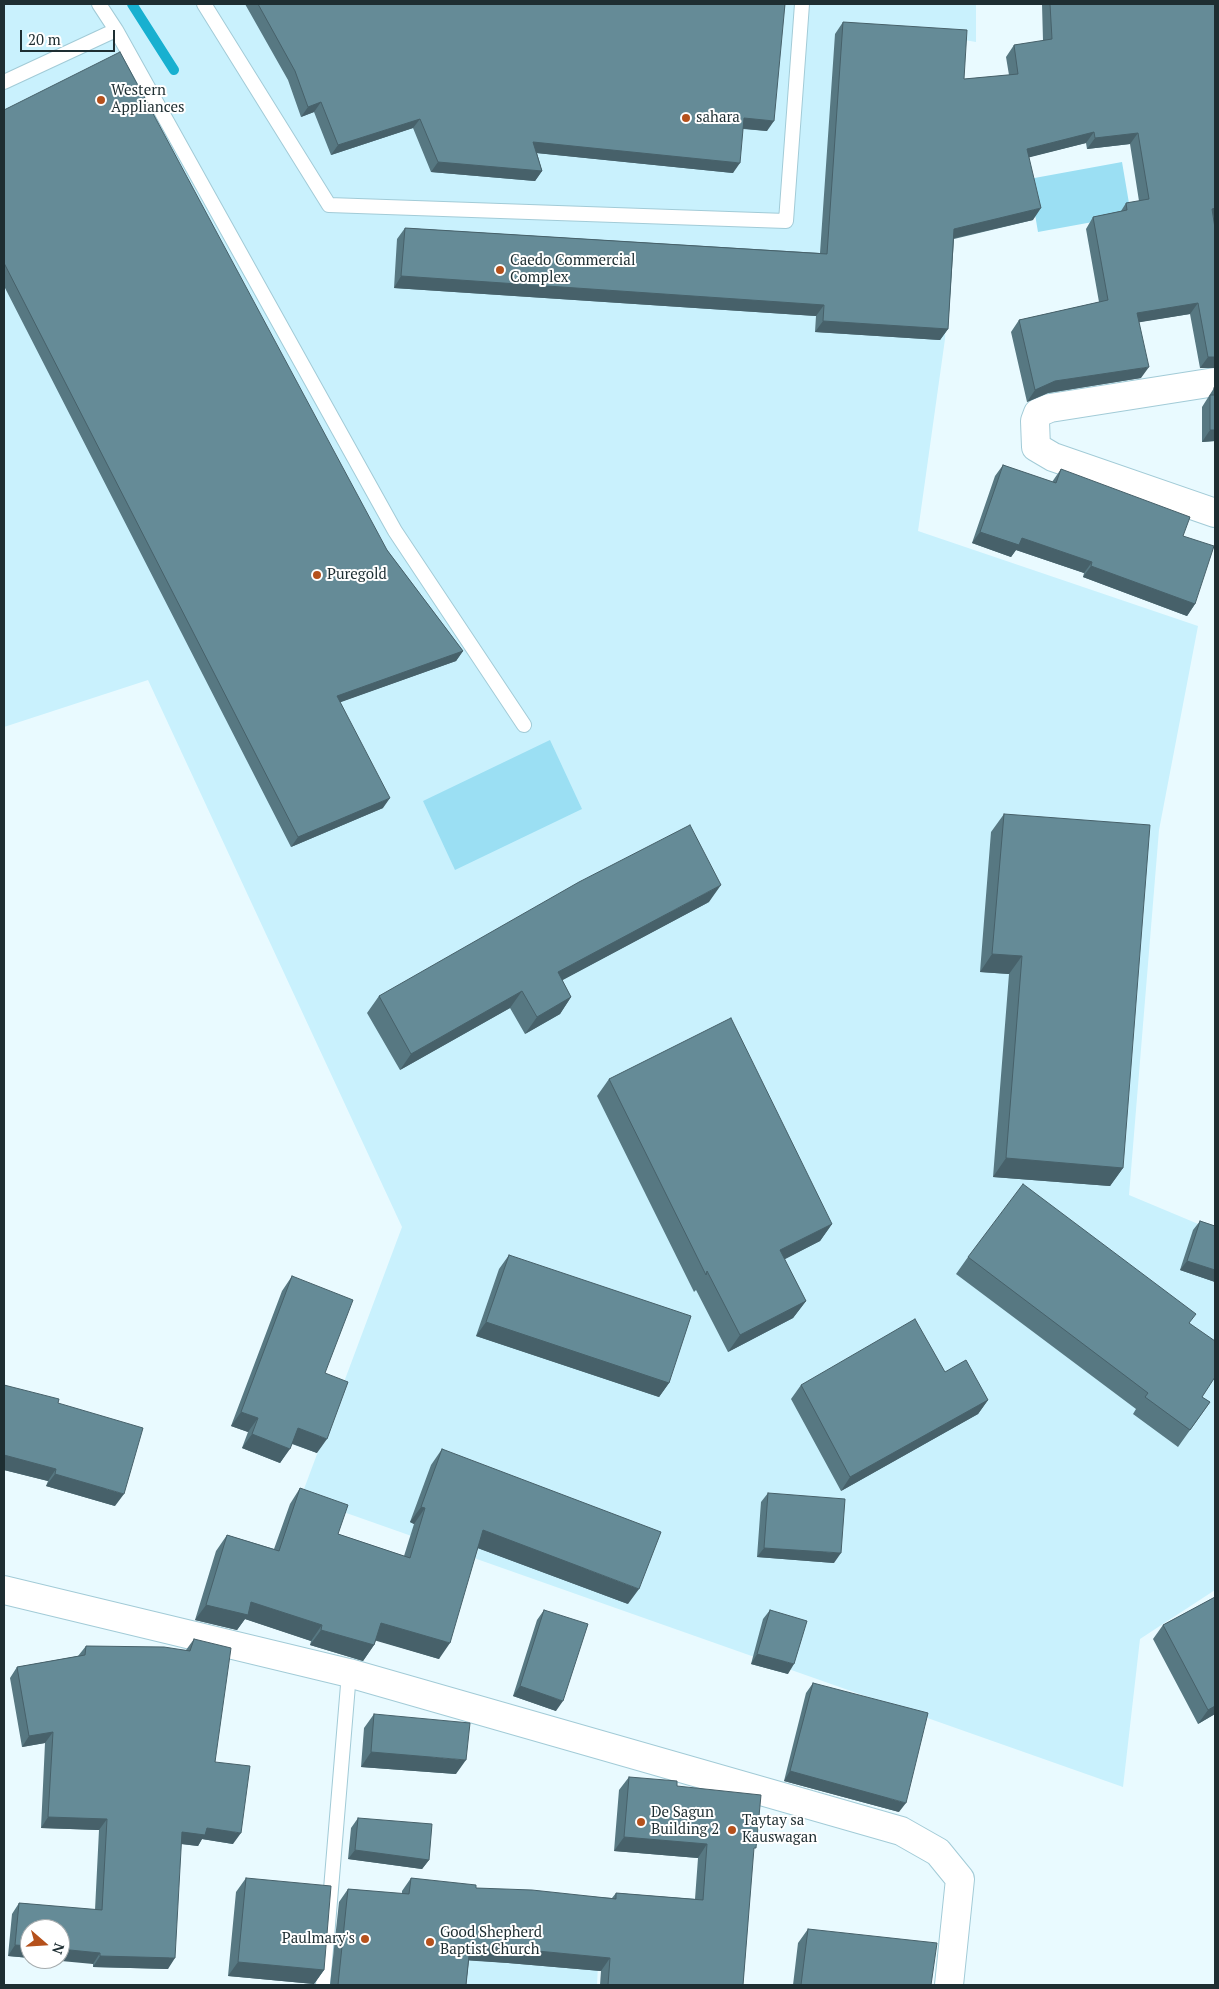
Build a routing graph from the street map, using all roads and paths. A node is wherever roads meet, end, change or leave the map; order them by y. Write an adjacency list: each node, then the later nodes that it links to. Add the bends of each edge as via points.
1 (100, 4): 4 (lane)
2 (204, 4): 3 (lane, via 330,205 786,221)
3 (802, 4)
4 (116, 30): 5 (lane); 8 (lane, via 395,530)
5 (4, 82)
6 (1215, 382): 7 (street, via 1050,408 1038,413 1036,421 1036,447 1053,457)
7 (1215, 513)
8 (524, 725)
9 (4, 1590): 10 (street)
10 (349, 1672): 11 (lane); 12 (street, via 901,1831 938,1852 960,1880)
11 (323, 1985)
12 (949, 1985)

